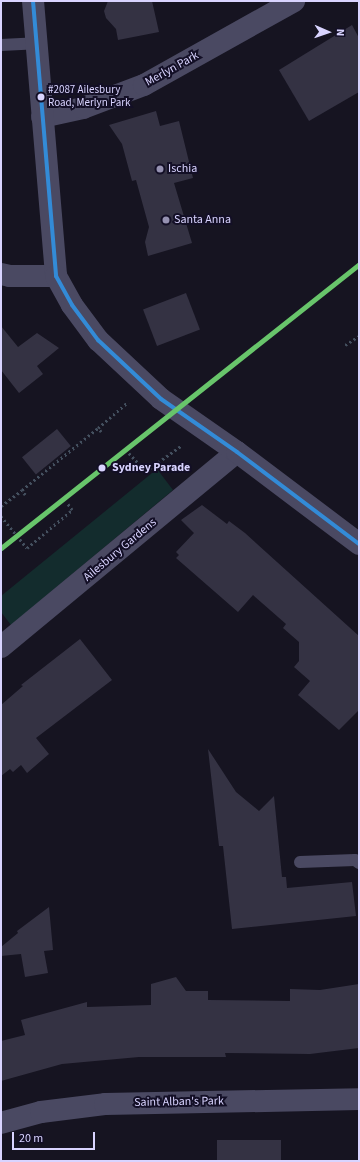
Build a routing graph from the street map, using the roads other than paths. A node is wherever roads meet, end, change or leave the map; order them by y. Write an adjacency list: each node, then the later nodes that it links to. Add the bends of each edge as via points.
1 (33, 1): 3 (street)
2 (294, 1): 5 (street, Merlyn Park, via 144,85 83,108)
3 (36, 42): 4 (lane); 5 (street)
4 (1, 45)
5 (42, 117): 7 (street)
6 (1, 274): 7 (street)
7 (56, 276): 8 (street, via 72,305 98,340 161,399)
8 (237, 452): 9 (street); 10 (street, Ailesbury Gardens)
9 (359, 544)
10 (1, 647)
11 (300, 862): 12 (lane, via 355,860)
12 (359, 863)
13 (359, 1099): 14 (street, Saint Alban's Park, via 105,1104 41,1112)
14 (1, 1123)

